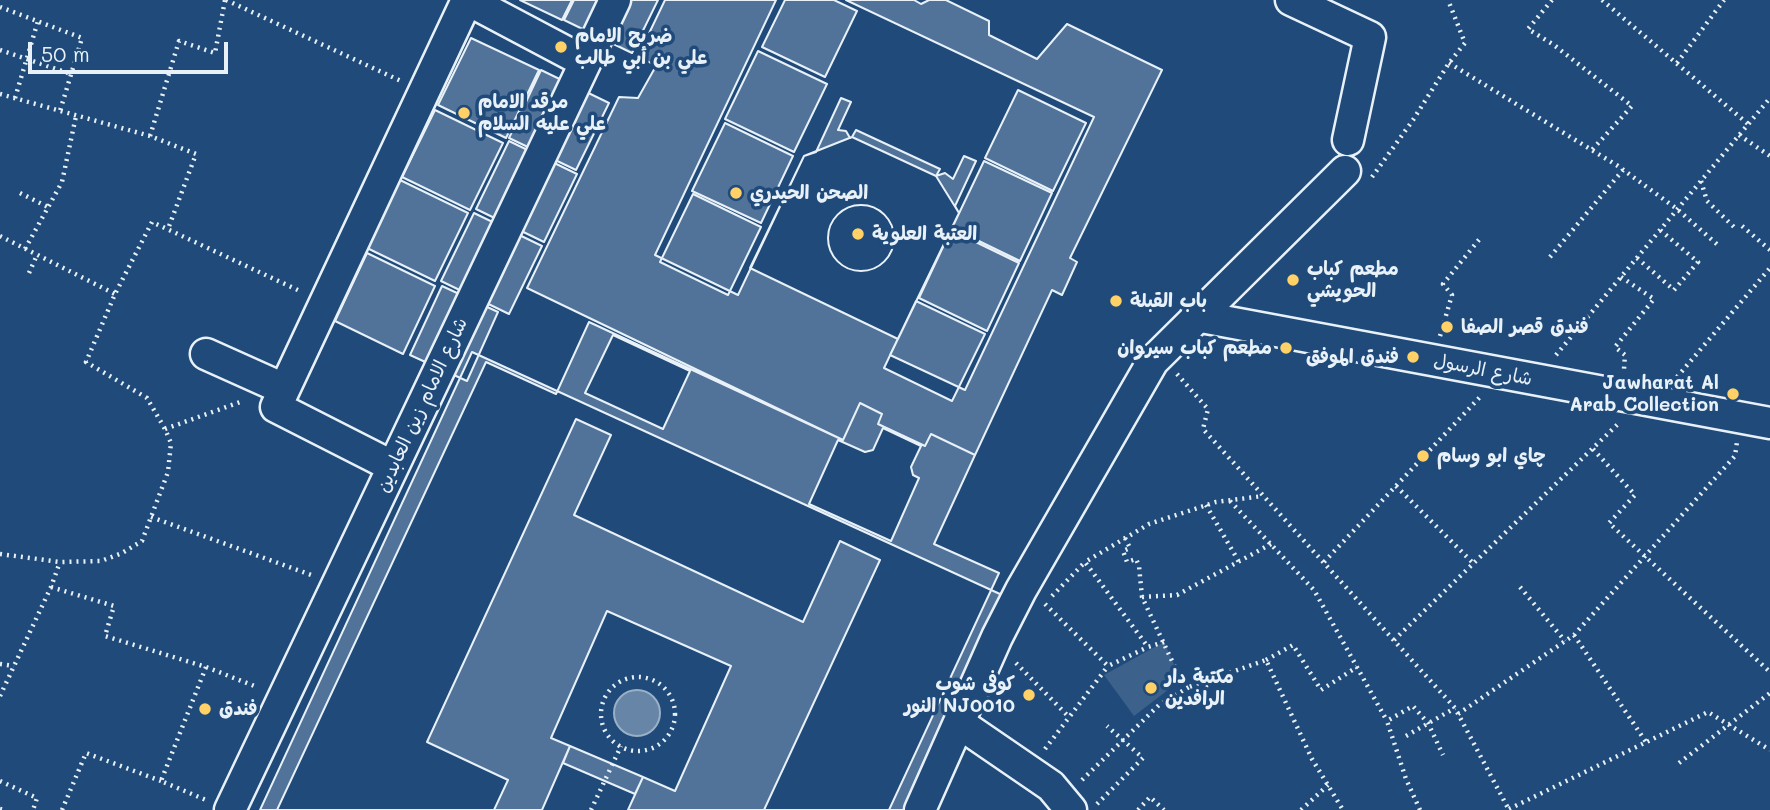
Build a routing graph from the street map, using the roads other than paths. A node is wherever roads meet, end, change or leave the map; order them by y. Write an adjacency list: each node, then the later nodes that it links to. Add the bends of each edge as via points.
1 (467, 0): 4 (street); 9 (street)
2 (615, 0): 4 (street, شارع الامام زين العابدين)
3 (1291, 0): 5 (street, via 1370,37)
4 (585, 62): 11 (street, شارع الامام زين العابدين)
5 (1348, 140)
6 (1357, 176): 7 (street)
7 (1196, 316): 10 (street, شارع الرسول); 12 (street, via 1153,361 1021,590)
8 (206, 354): 9 (street)
9 (280, 398): 11 (street)
10 (1756, 420)
11 (393, 466): 14 (street, شارع الامام زين العابدين)
12 (959, 723): 13 (street, via 1051,786); 15 (street)
13 (1067, 804)
14 (230, 810)
15 (920, 810)

